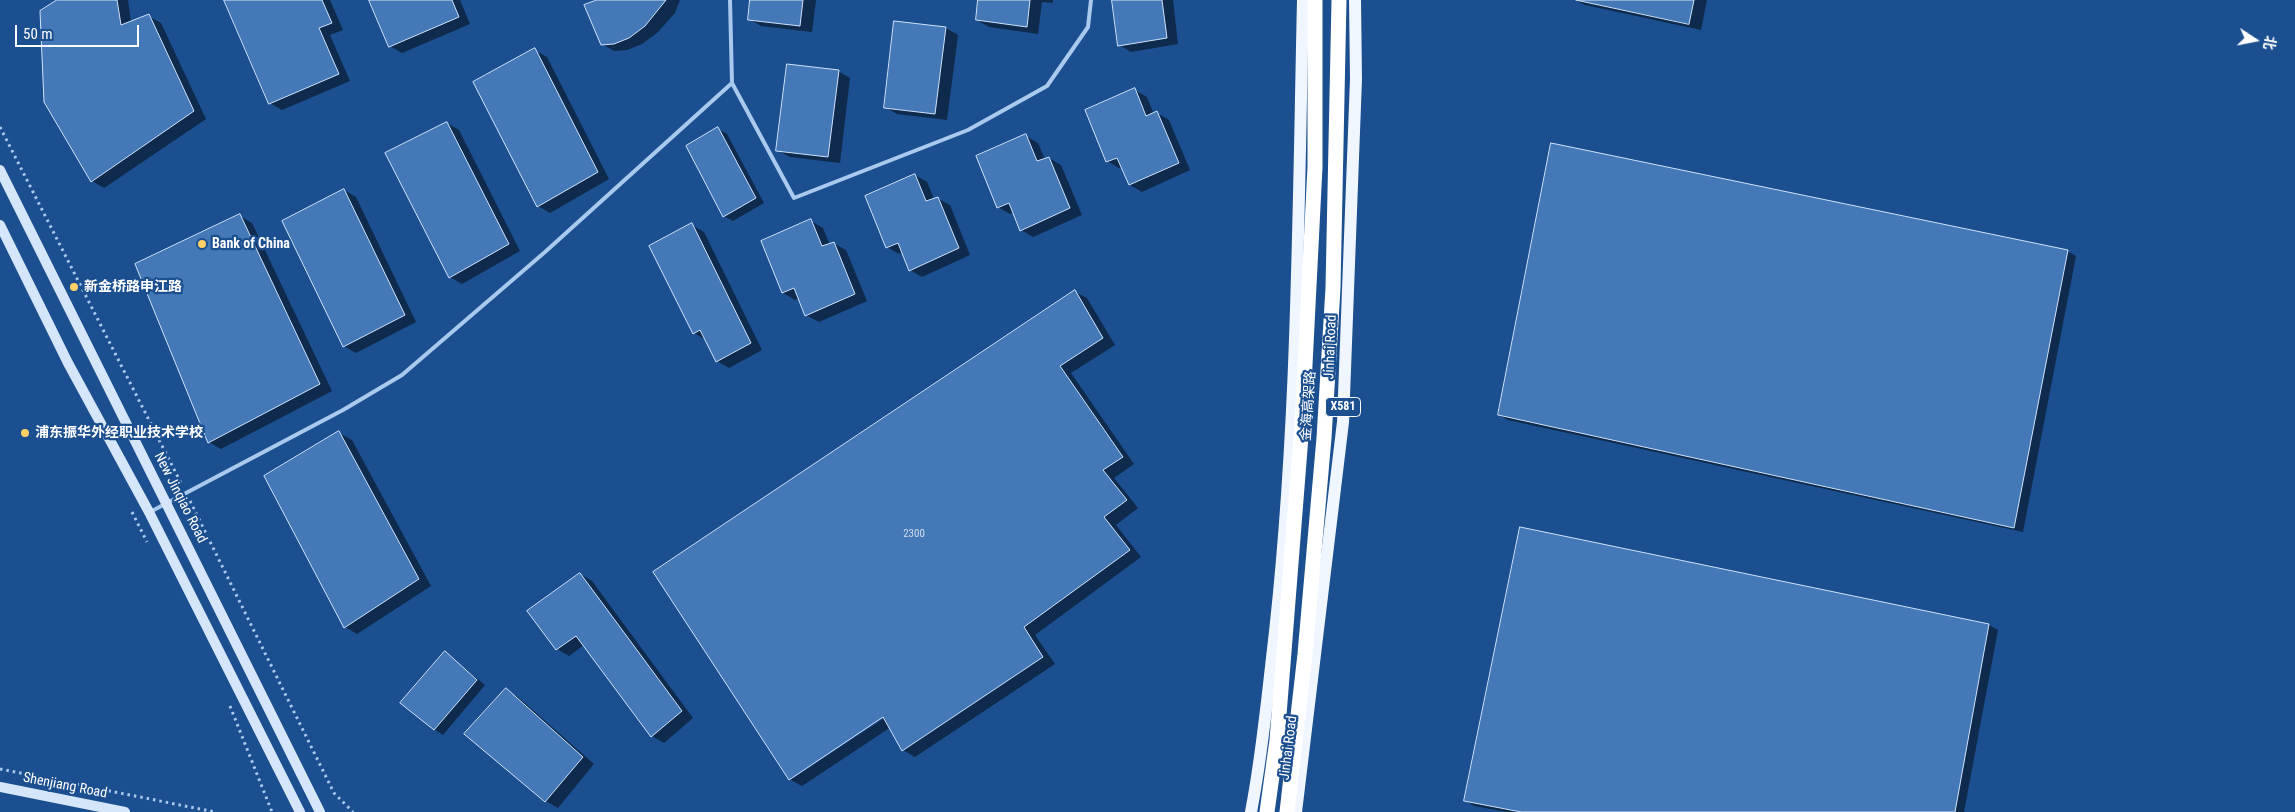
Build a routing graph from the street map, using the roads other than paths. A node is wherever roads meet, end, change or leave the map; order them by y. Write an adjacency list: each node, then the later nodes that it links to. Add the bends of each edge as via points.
1 (730, 0): 7 (lane)
2 (1091, 0): 7 (lane, via 1088,27 1046,86 968,130 794,198)
3 (1303, 0): 16 (main road, Jinhai Road, via 1294,377 1284,558 1259,771)
4 (1315, 0): 17 (highway, 金海高架路, via 1315,167 1302,424 1277,740)
5 (1338, 0): 18 (highway, 金海高架路, via 1333,288 1305,654)
6 (1356, 0): 19 (main road, Jinhai Road / X581, via 1356,79 1342,422)
7 (732, 83): 10 (lane, via 545,252 402,375 343,410)
8 (0, 170): 10 (street, New Jinqiao Road)
9 (0, 225): 11 (street, via 68,363)
10 (168, 502): 11 (lane); 15 (street, New Jinqiao Road)
11 (149, 512): 14 (street)
12 (0, 787): 13 (street, Shenjiang Road)
13 (125, 812)
14 (300, 812)
15 (320, 812)
16 (1251, 812)
17 (1267, 812)
18 (1286, 812)
19 (1296, 812)

